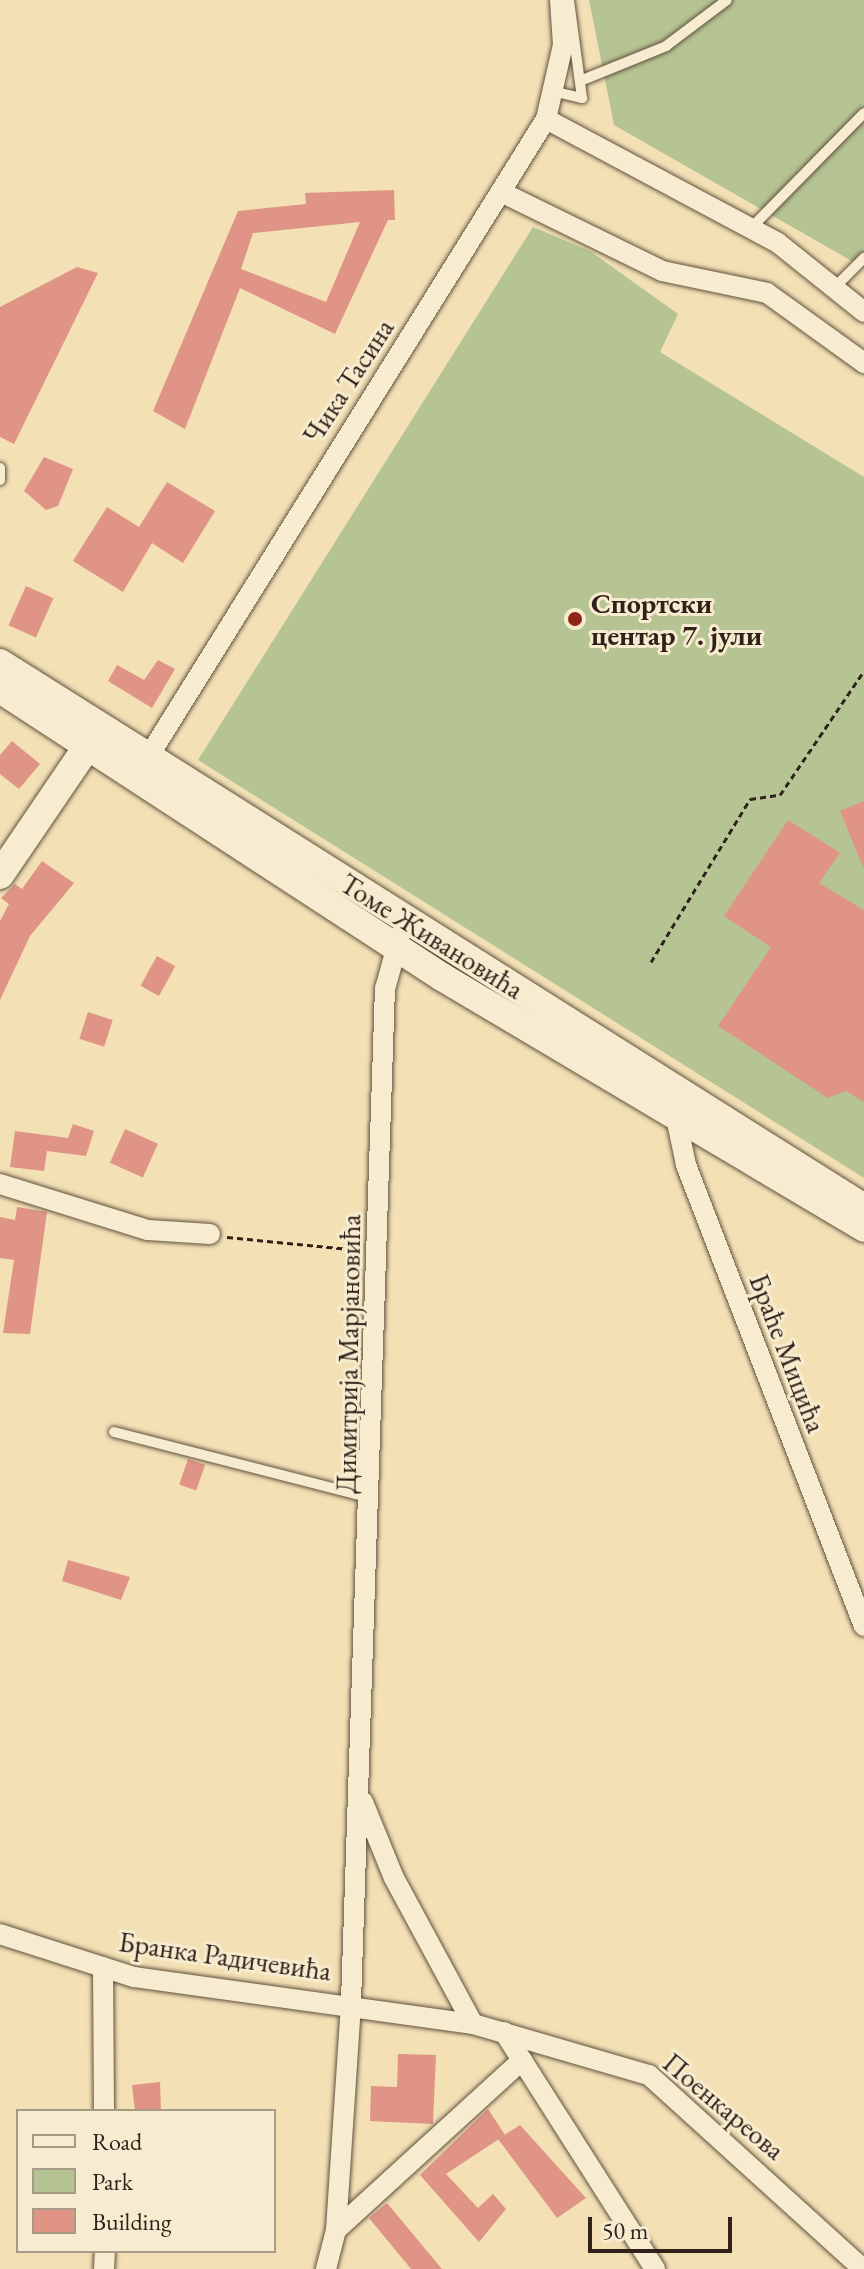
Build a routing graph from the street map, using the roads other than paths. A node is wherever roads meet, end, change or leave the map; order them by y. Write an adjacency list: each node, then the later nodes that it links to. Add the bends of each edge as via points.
1 (560, 0): 5 (street, Чика Тасина)
2 (569, 0): 4 (lane)
3 (727, 0): 4 (lane, via 666,46)
4 (580, 81): 5 (lane, via 582,98)
5 (556, 92): 7 (street, Чика Тасина)
6 (864, 113): 9 (lane)
7 (546, 119): 8 (street, Чика Тасина); 9 (street)
8 (501, 192): 13 (street, via 662,271 767,293); 19 (street, Чика Тасина)
9 (751, 228): 11 (street)
10 (864, 258): 11 (lane)
11 (836, 286): 12 (street)
12 (864, 312)
13 (864, 363)
14 (0, 468): 15 (lane)
15 (0, 480)
16 (0, 663): 18 (main road, Томе Живановића)
17 (0, 689): 18 (main road, Томе Живановића)
18 (94, 737): 19 (main road, Томе Живановића); 20 (main road)
19 (142, 768): 21 (main road, Томе Живановића); 22 (main road, Томе Живановића)
20 (0, 875)
21 (409, 922): 22 (street, Димитрија Марјановића); 23 (main road, Томе Живановића)
22 (393, 946): 23 (main road, Томе Живановића); 29 (street, Димитрија Марјановића, via 385,989)
23 (685, 1110): 25 (main road, Томе Живановића); 26 (main road, Томе Живановића); 30 (street, Браће Мицића, via 686,1165)
24 (0, 1184): 27 (street, via 148,1230)
25 (864, 1208)
26 (864, 1228)
27 (210, 1234)
28 (114, 1432): 29 (lane)
29 (373, 1498): 31 (street, Димитрија Марјановића)
30 (864, 1626)
31 (360, 1794): 34 (street, Димитрија Марјановића); 35 (street, Димитрија Марјановића, via 394,1878)
32 (0, 1934): 33 (street, Бранка Радичевића)
33 (103, 1967): 34 (street, Бранка Радичевића); 38 (street)
34 (351, 2002): 35 (street); 39 (street, Димитрија Марјановића)
35 (473, 2024): 36 (street, Поенкареова)
36 (504, 2032): 37 (street); 42 (street, Поенкареова, via 649,2075)
37 (522, 2060): 39 (street); 41 (street)
38 (104, 2109)
39 (336, 2230): 40 (street, Димитрија Марјановића)
40 (326, 2269)
41 (655, 2269)
42 (863, 2269)

